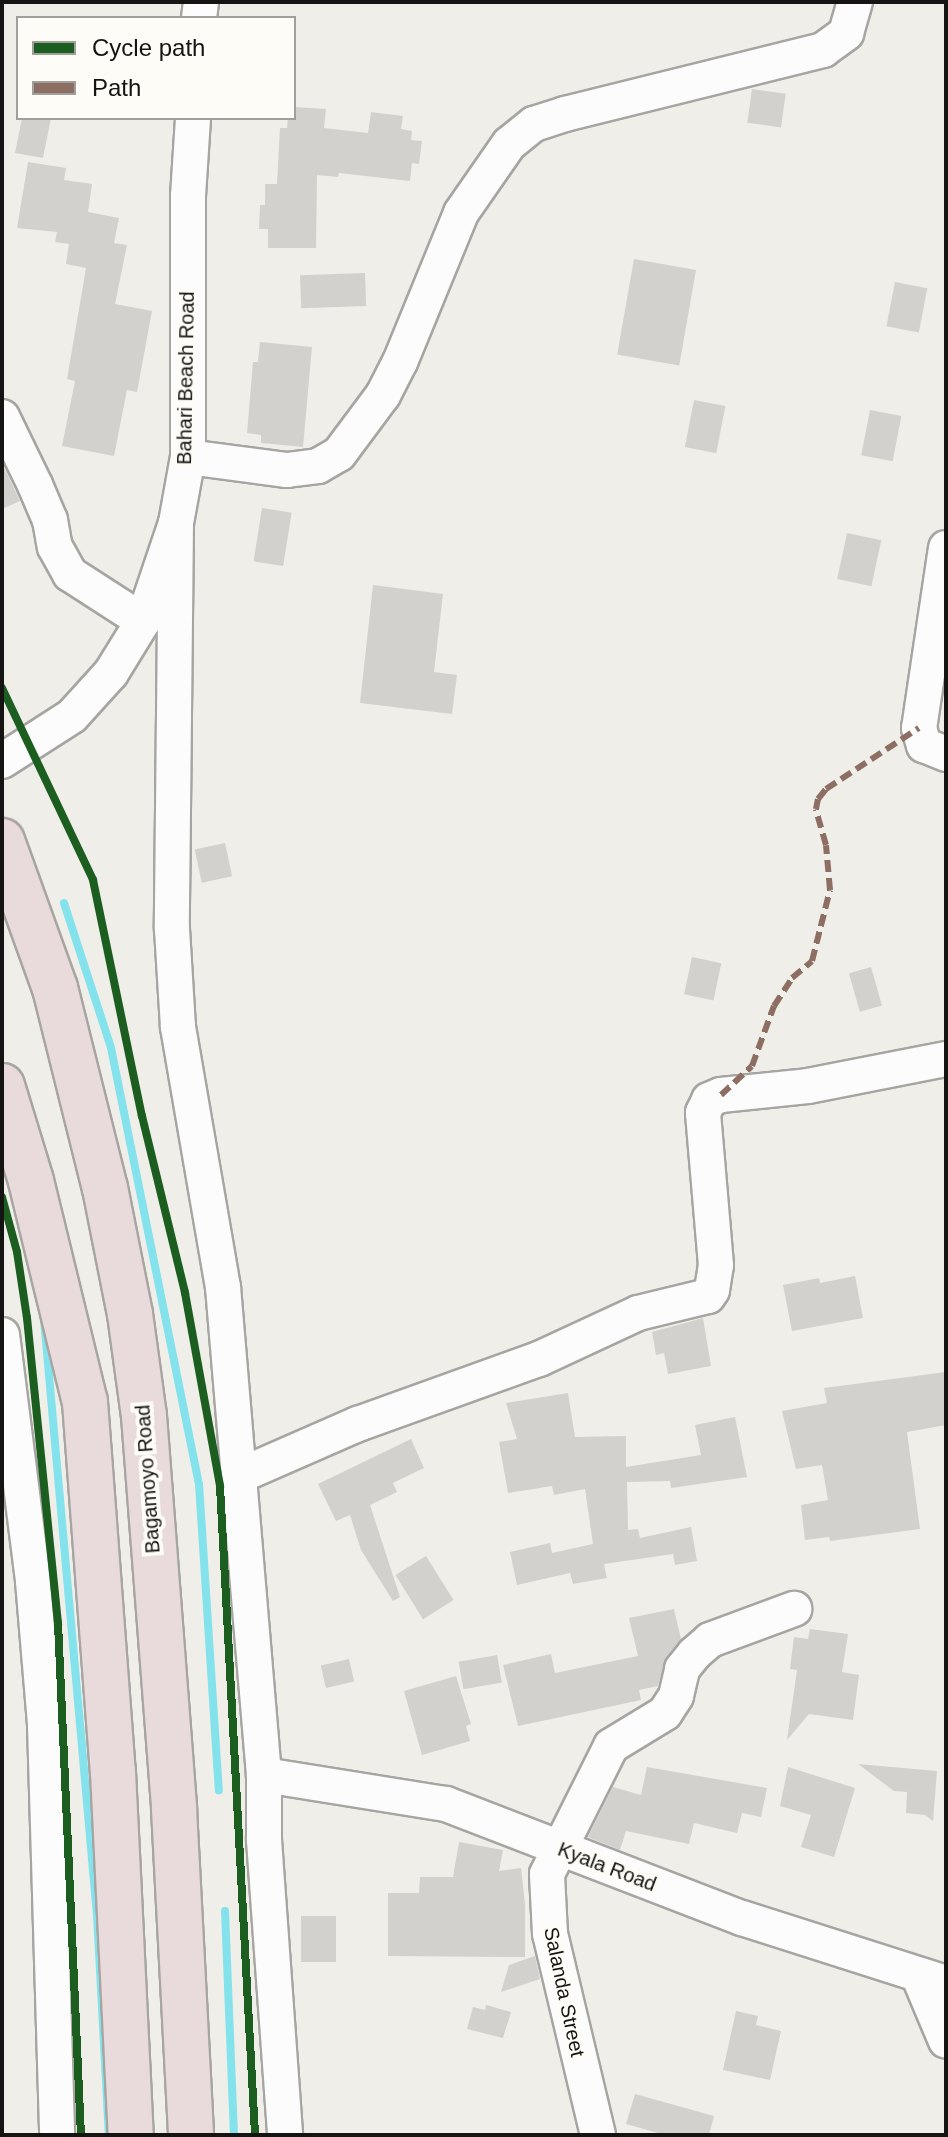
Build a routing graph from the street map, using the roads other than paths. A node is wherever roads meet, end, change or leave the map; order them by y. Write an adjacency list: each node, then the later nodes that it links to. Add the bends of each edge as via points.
1 (855, 2): 4 (street, via 846,33 823,50 565,114 534,124 509,144 461,213 383,395 339,454 318,466 287,470)
2 (193, 120): 4 (street, Bahari Beach Road)
3 (2, 417): 7 (street, via 70,574)
4 (188, 457): 5 (street, Bahari Beach Road)
5 (176, 523): 7 (street, Bahari Beach Road); 14 (street, via 172,929 178,1027 223,1287)
6 (946, 548): 8 (street, via 919,728 924,745)
7 (143, 621): 9 (street, Bahari Beach Road, via 111,673 72,716)
8 (946, 754)
9 (2, 761)
10 (2, 841): 22 (highway, Bagamoyo Road, via 55,988 105,1188 132,1328 144,1416 174,1809)
11 (946, 1059): 14 (street, via 709,1100 703,1113 716,1265 708,1296 638,1313 539,1359 358,1424)
12 (2, 1086): 21 (highway, via 85,1402 113,1772)
13 (2, 1335): 20 (street, via 45,1725)
14 (241, 1475): 16 (street)
15 (794, 1609): 17 (street, Salanda Street, via 710,1640 694,1654 682,1669 676,1696 665,1713 611,1746)
16 (264, 1775): 17 (street, Kyala Road, via 446,1804 505,1823); 23 (street)
17 (559, 1850): 18 (street, Kyala Road, via 742,1918); 24 (street, Salanda Street, via 547,1874 550,1934)
18 (933, 1980): 19 (street)
19 (946, 2041)
20 (57, 2135)
21 (131, 2135)
22 (191, 2135)
23 (285, 2135)
24 (598, 2135)

